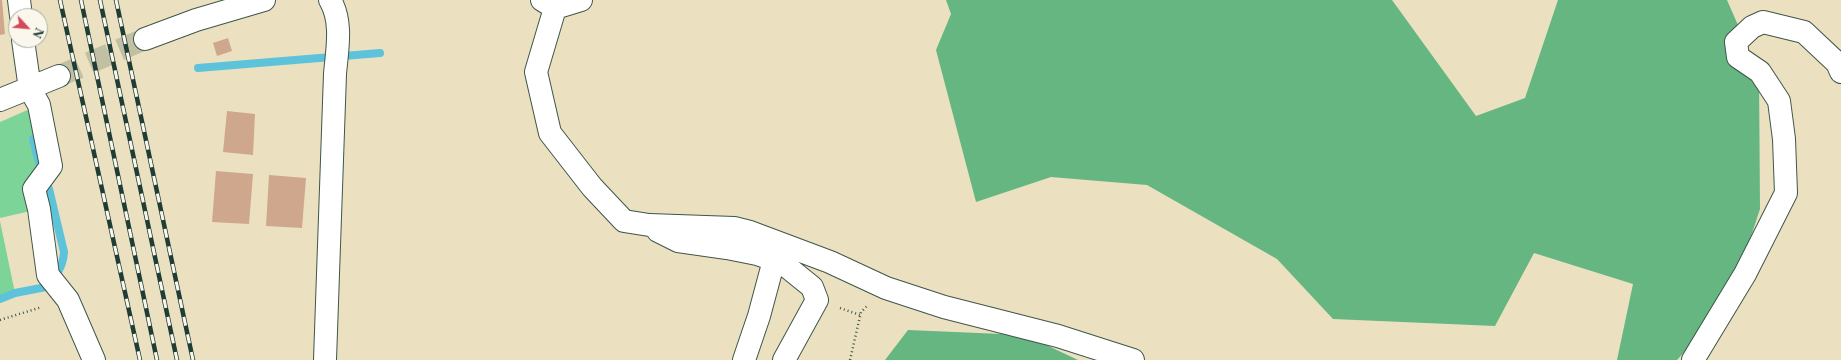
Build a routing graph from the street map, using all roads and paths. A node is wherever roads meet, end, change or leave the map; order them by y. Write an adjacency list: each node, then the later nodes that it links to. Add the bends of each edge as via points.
1 (264, 0): 5 (street, via 196,20)
2 (330, 0): 17 (street, via 335,13 338,40)
3 (582, 0): 4 (street)
4 (549, 4): 11 (street, via 536,72 550,132 592,187 624,222)
5 (146, 39)
6 (24, 48): 9 (street)
7 (1841, 72): 22 (street, via 1837,63 1804,32 1763,22 1752,27 1736,42 1738,57 1760,72 1779,101 1784,139 1786,193 1745,274)
8 (59, 76): 9 (street)
9 (30, 89): 10 (street); 14 (street, via 39,105 50,166 34,189 48,275)
10 (0, 100)
11 (649, 225): 12 (street, via 678,241 757,254); 13 (street, via 734,228 750,232 830,262)
12 (774, 260): 18 (street); 19 (street, via 786,266 812,287 817,300)
13 (886, 288): 20 (path, via 860,312); 21 (street, via 944,308 1058,336)
14 (66, 296): 15 (path); 16 (street)
15 (0, 320)
16 (87, 358)
17 (325, 360)
18 (744, 360)
19 (784, 360)
20 (850, 360)
21 (1133, 360)
22 (1693, 360)

